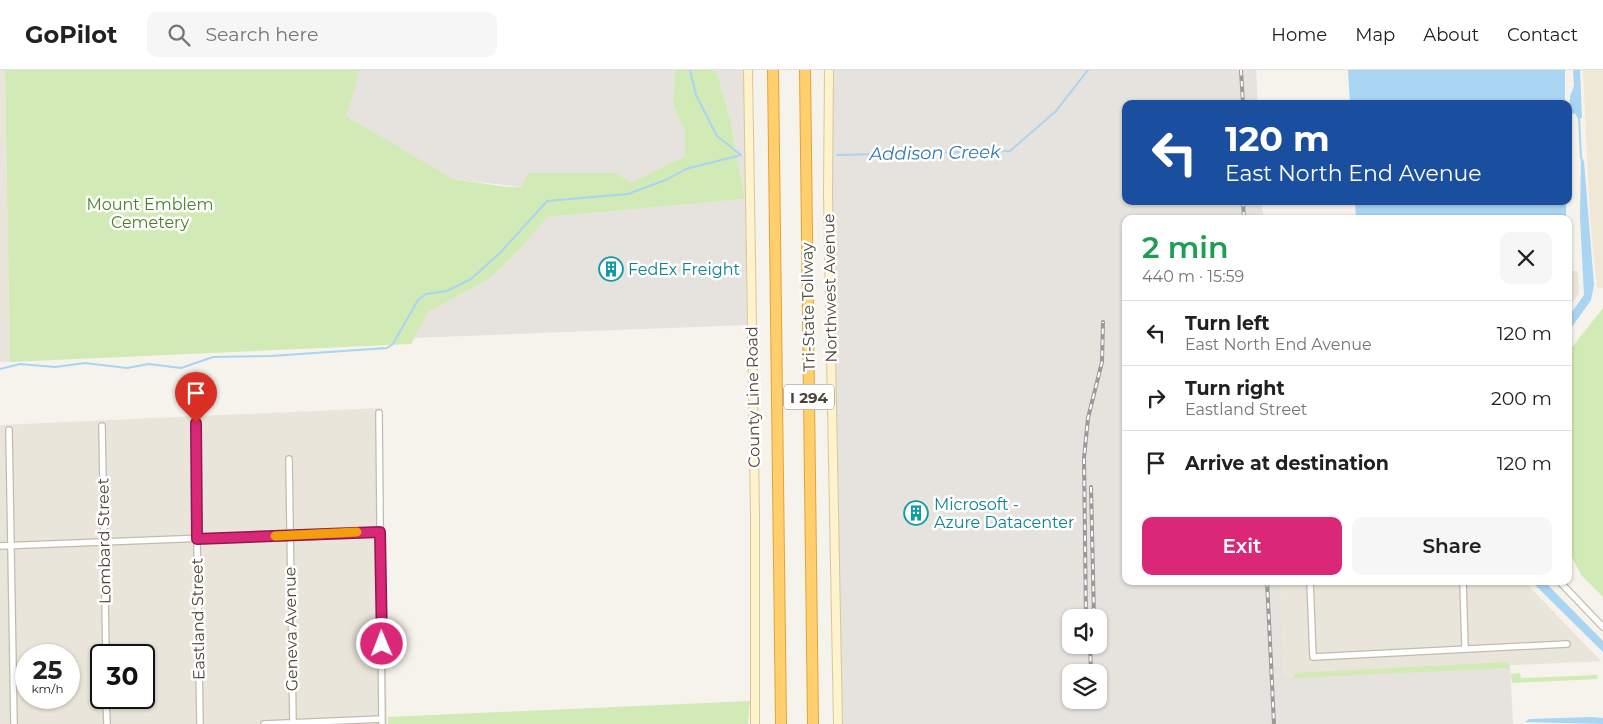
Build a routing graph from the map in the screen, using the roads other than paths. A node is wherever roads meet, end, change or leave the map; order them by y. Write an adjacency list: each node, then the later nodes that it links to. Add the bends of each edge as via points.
1 (748, 70): 30 (street, County Line Road)
2 (773, 70): 31 (highway, Tri-State Tollway / I 294)
3 (805, 70): 32 (highway, Tri-State Tollway / I 294)
4 (829, 70): 33 (street, Northwest Avenue, via 828,194)
5 (379, 413): 10 (street)
6 (196, 423): 12 (street, Eastland Street)
7 (102, 426): 13 (street, Lombard Street)
8 (9, 430): 15 (street)
9 (290, 459): 11 (street, Geneva Avenue)
10 (380, 532): 11 (street); 24 (street)
11 (290, 535): 12 (street); 25 (street, Geneva Avenue)
12 (197, 539): 13 (street); 28 (street, Eastland Street)
13 (104, 542): 15 (street); 20 (street, Lombard Street)
14 (0, 546): 15 (street)
15 (11, 546): 26 (street)
16 (1310, 585): 22 (street, via 1313,656)
17 (1462, 585): 22 (street)
18 (1563, 585): 19 (street)
19 (1603, 627)
20 (106, 644)
21 (1567, 644): 22 (street)
22 (1465, 648)
23 (106, 709): 27 (street)
24 (382, 722): 25 (street)
25 (293, 723): 29 (street)
26 (14, 724)
27 (107, 724)
28 (200, 724)
29 (264, 724)
30 (755, 724)
31 (781, 724)
32 (813, 724)
33 (838, 724)

